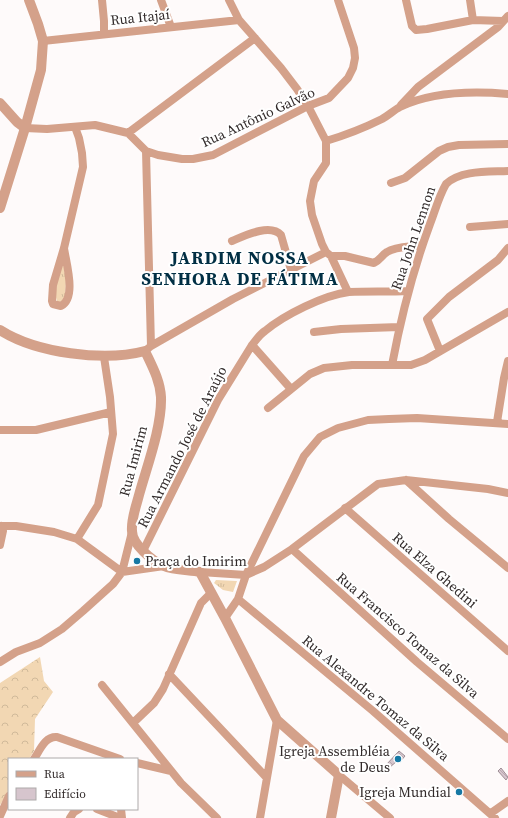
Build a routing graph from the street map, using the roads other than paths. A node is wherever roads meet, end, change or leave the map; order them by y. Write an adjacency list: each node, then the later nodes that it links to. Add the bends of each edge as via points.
1 (29, 0): 14 (street)
2 (102, 0): 12 (street)
3 (161, 0): 11 (street)
4 (229, 0): 9 (street)
5 (338, 0): 17 (street, Rua Antônio Galvão, via 356,58 348,78 329,98)
6 (406, 0): 10 (street, via 412,26 416,30)
7 (470, 0): 10 (street)
8 (506, 18): 10 (street); 18 (street, via 498,27 418,87)
9 (239, 20): 11 (street, Rua Itajaí); 13 (street)
10 (473, 20)
11 (171, 27): 12 (street, Rua Itajaí)
12 (104, 34): 14 (street, Rua Itajaí)
13 (255, 38): 17 (street, via 285,73); 21 (street)
14 (43, 41): 20 (street, via 41,70)
15 (508, 94): 18 (street, via 448,94)
16 (0, 103): 20 (street)
17 (308, 106): 22 (street); 24 (street, Rua Antônio Galvão, via 213,154 182,159)
18 (399, 107): 22 (street, via 369,126)
19 (74, 127): 20 (street); 21 (street, via 95,125); 32 (street, via 79,138 83,167)
20 (25, 128): 27 (street)
21 (128, 133): 24 (street, Rua Antônio Galvão)
22 (326, 141): 34 (street, via 326,163 314,181 310,201 312,215)
23 (508, 144): 26 (street, via 448,147 439,151 405,178)
24 (146, 151): 43 (street)
25 (508, 170): 31 (street, Rua John Lennon, via 463,175 451,179 443,188)
26 (391, 183)
27 (0, 208)
28 (508, 224): 29 (street)
29 (470, 227)
30 (232, 241): 35 (street, via 255,231 279,232)
31 (422, 245): 34 (street, via 386,252 374,263); 36 (street, Rua John Lennon)
32 (64, 248): 32 (street, via 69,292 68,299 61,306 53,304 52,296)
33 (508, 248): 44 (street, via 498,260 449,297 427,318)
34 (328, 254): 35 (street); 37 (street)
35 (291, 270): 43 (street)
36 (408, 291): 37 (street, Rua Armando José de Araújo); 39 (street, Rua John Lennon)
37 (348, 292): 42 (street, Rua Armando José de Araújo, via 305,306 263,332)
38 (508, 312): 44 (street)
39 (399, 327): 41 (street); 47 (street, Rua John Lennon)
40 (0, 330): 45 (street, via 61,352)
41 (314, 332)
42 (252, 345): 48 (street); 62 (street, Rua Armando José de Araújo, via 218,400)
43 (148, 349): 45 (street, via 131,355); 58 (street, Rua Imirim, via 161,396 160,412)
44 (440, 351): 47 (street, via 411,365)
45 (104, 357): 50 (street)
46 (508, 361): 51 (street)
47 (392, 365): 48 (street, via 324,368 310,374)
48 (291, 389): 49 (street)
49 (268, 408)
50 (111, 412): 53 (street, via 36,430); 59 (street, via 113,434 98,505)
51 (497, 422): 52 (street); 67 (street, via 389,418 368,420 338,428 320,437 304,456)
52 (508, 424)
53 (0, 430)
54 (406, 480): 55 (street); 56 (street, via 378,484); 64 (street, via 448,519)
55 (508, 493)
56 (345, 508): 61 (street); 71 (street, Rua Elza Ghedini)
57 (0, 526): 59 (street, via 48,531); 60 (street, via 3,531)
58 (132, 532): 62 (street); 65 (street)
59 (77, 539): 65 (street)
60 (0, 545)
61 (292, 549): 67 (street); 77 (street, Rua Francisco Tomaz da Silva, via 417,662)
62 (143, 551): 63 (street)
63 (164, 566): 65 (street); 66 (street)
64 (508, 568)
65 (122, 572): 72 (street, via 113,584 62,629 40,643 16,652)
66 (200, 572): 67 (street); 68 (street)
67 (246, 575): 69 (street)
68 (211, 593): 70 (street); 73 (street, via 201,604)
69 (238, 599): 70 (street); 89 (street, Rua Alexandre Tomaz da Silva, via 373,711)
70 (225, 618): 75 (street)
71 (508, 651)
72 (0, 662)
73 (169, 674): 76 (street, via 154,703); 83 (street)
74 (102, 685): 76 (street)
75 (277, 720): 82 (street); 83 (street)
76 (134, 723): 81 (street)
77 (508, 739)
78 (35, 758): 79 (street, via 52,737)
79 (116, 758)
80 (138, 763): 81 (street)
81 (171, 771): 92 (street)
82 (338, 775): 94 (street); 95 (street)
83 (266, 777): 93 (street)
84 (8, 798): 88 (street)
85 (508, 801): 89 (street)
86 (77, 810): 90 (street)
87 (100, 810): 91 (street)
88 (0, 816)
89 (493, 816)
90 (70, 818)
91 (121, 818)
92 (217, 818)
93 (260, 818)
94 (331, 818)
95 (390, 818)

